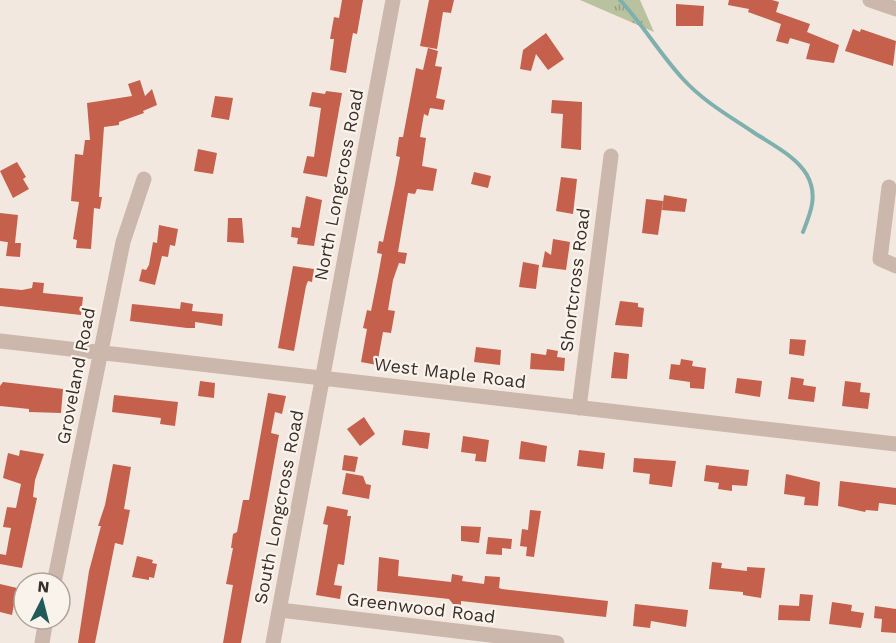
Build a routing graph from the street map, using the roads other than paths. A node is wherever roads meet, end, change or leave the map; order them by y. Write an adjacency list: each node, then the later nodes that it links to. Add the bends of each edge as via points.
1 (393, 0): 10 (street, North Longcross Road)
2 (870, 0): 3 (street)
3 (896, 9)
4 (610, 156): 11 (street, Shortcross Road)
5 (144, 179): 9 (street, Groveland Road, via 123,242)
6 (889, 187): 7 (street, via 880,259)
7 (896, 266)
8 (0, 341): 9 (street, West Maple Road)
9 (100, 354): 10 (street, West Maple Road); 13 (street, Groveland Road)
10 (323, 378): 11 (street, West Maple Road); 14 (street, South Longcross Road)
11 (579, 408): 12 (street, West Maple Road)
12 (896, 444)
13 (56, 571)
14 (280, 610): 15 (street, South Longcross Road); 16 (street, Greenwood Road)
15 (273, 643)
16 (557, 643)

